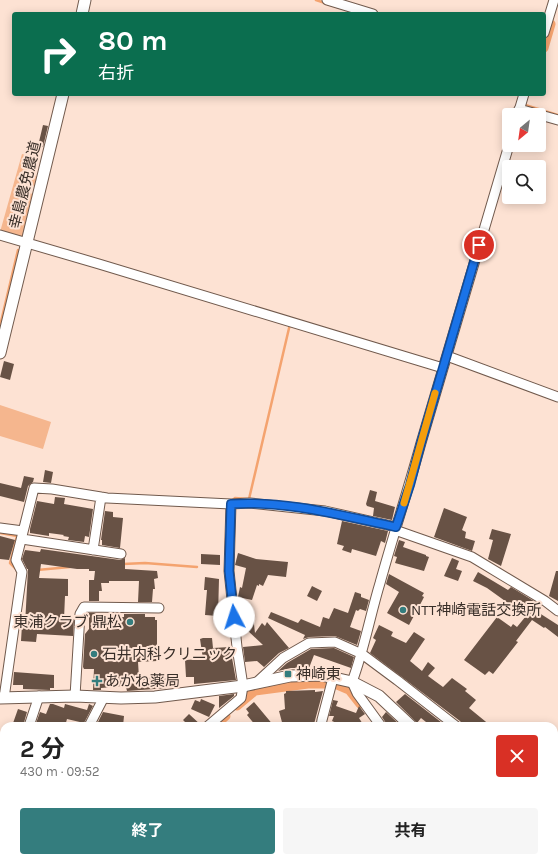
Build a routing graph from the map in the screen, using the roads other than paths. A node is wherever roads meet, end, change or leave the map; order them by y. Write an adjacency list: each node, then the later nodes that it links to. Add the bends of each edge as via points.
1 (85, 0): 4 (street)
2 (326, 0): 5 (street)
3 (554, 0): 6 (street)
4 (82, 12)
5 (366, 12)
6 (546, 26)
7 (62, 96): 14 (street, 幸島農免農道)
8 (523, 96): 9 (street)
9 (519, 108)
10 (546, 118): 11 (street)
11 (558, 120)
12 (507, 152): 16 (street)
13 (0, 235): 14 (street)
14 (26, 243): 15 (street, 幸島農免農道); 17 (street)
15 (0, 352)
16 (447, 356): 17 (street); 18 (street)
17 (441, 367): 21 (street, via 410,485)
18 (558, 397)
19 (101, 497): 20 (street); 23 (street, via 34,488); 24 (street)
20 (231, 504): 21 (street, via 250,502 325,511); 32 (street, via 229,571)
21 (394, 527): 27 (street, via 472,557); 28 (street)
22 (0, 528): 23 (street)
23 (22, 535): 24 (street); 36 (street, via 16,560 22,572)
24 (93, 550): 25 (street)
25 (121, 554)
26 (159, 608): 34 (street, via 84,607 80,614)
27 (558, 611)
28 (362, 654): 29 (street); 30 (street, via 335,642 309,643 283,658); 43 (street)
29 (352, 682): 31 (street); 41 (street); 42 (street, via 379,696)
30 (256, 683): 31 (street, via 321,675); 32 (street)
31 (332, 683): 40 (street)
32 (243, 686): 35 (street, via 154,698); 39 (street, via 241,698)
33 (40, 696): 34 (street); 36 (street); 37 (street)
34 (75, 696): 35 (street)
35 (104, 697): 38 (street)
36 (2, 698)
37 (30, 722)
38 (91, 722)
39 (213, 722)
40 (322, 722)
41 (378, 722)
42 (407, 722)
43 (451, 722)

